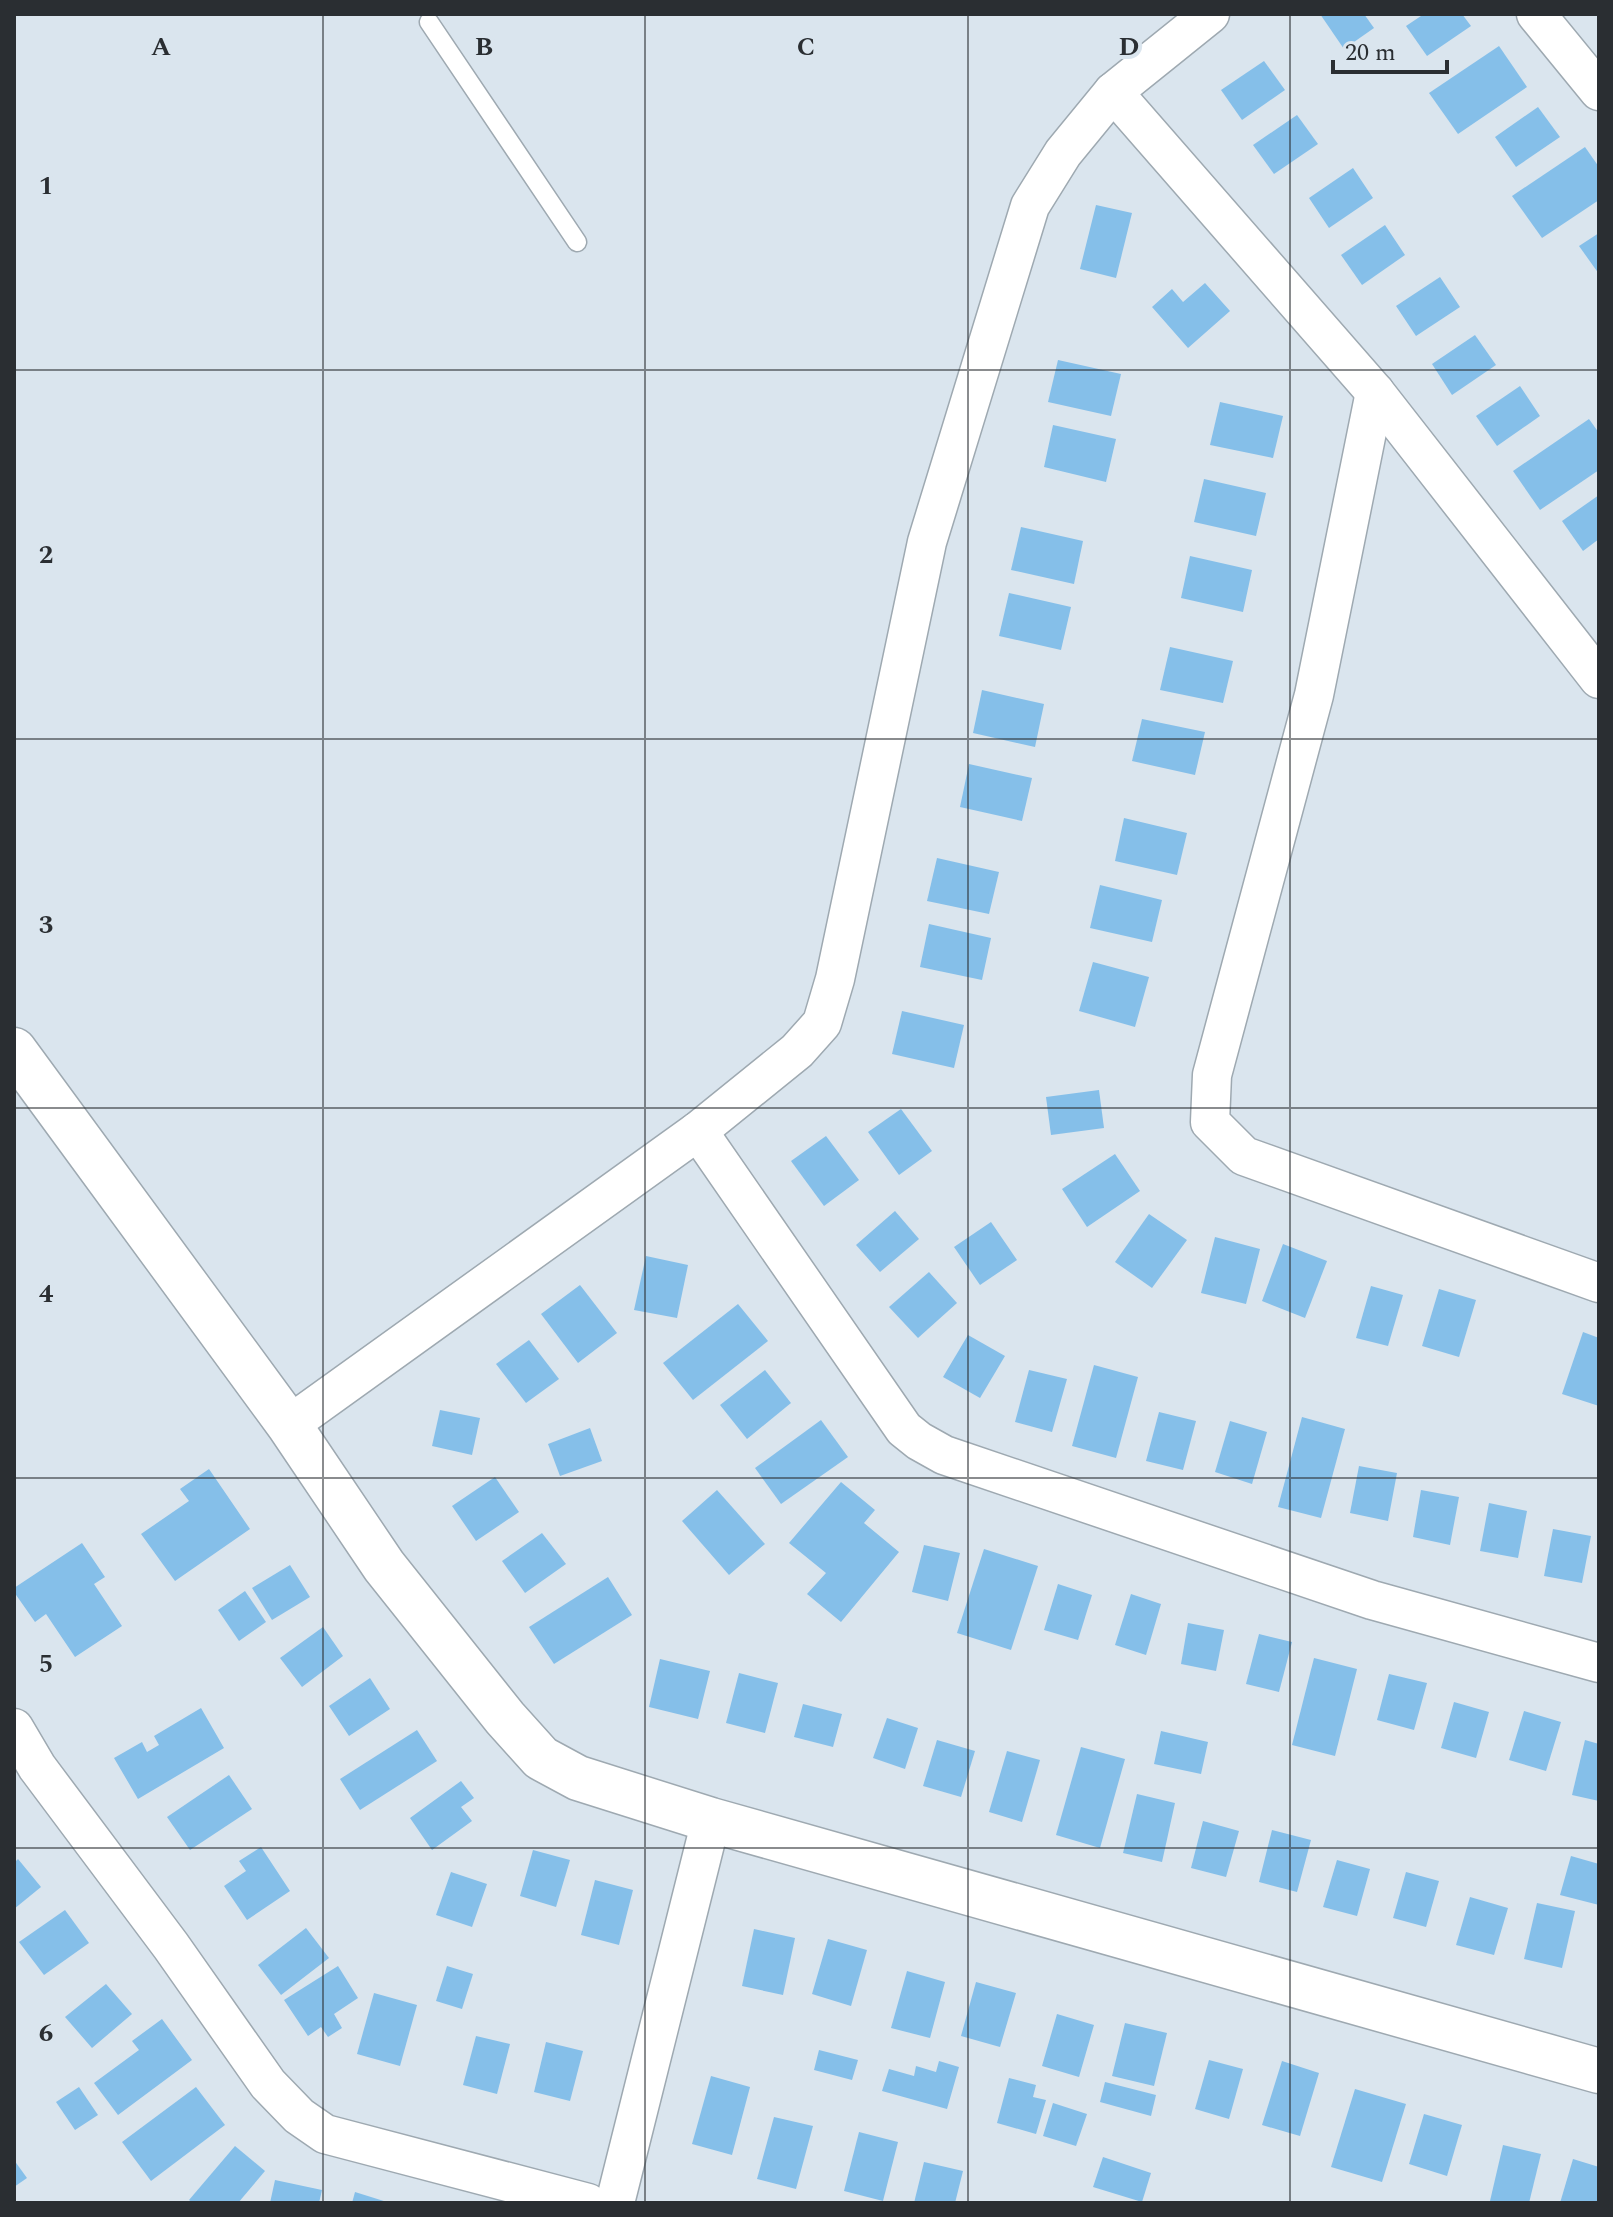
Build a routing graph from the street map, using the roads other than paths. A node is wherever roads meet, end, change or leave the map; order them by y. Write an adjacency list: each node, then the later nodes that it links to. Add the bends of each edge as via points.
1 (1210, 14): 5 (street)
2 (1536, 14): 4 (street)
3 (429, 22): 6 (lane)
4 (1599, 91)
5 (1113, 92): 7 (street); 10 (street, via 1063,153 1030,206 927,542 822,1023 797,1051)
6 (577, 242)
7 (1375, 392): 8 (street); 11 (street, via 1314,695 1212,1075 1210,1122 1244,1156)
8 (1599, 679)
9 (18, 1063): 12 (street)
10 (698, 1131): 12 (street); 13 (street, via 904,1429 919,1441 944,1455 1372,1600)
11 (1599, 1283)
12 (289, 1425): 16 (street, via 384,1566 541,1758 578,1778)
13 (1599, 1663)
14 (14, 1728): 15 (street)
15 (25, 1775): 18 (street, via 171,1946 268,2084 299,2116 325,2134)
16 (711, 1820): 17 (street); 19 (street)
17 (1597, 2064)
18 (588, 2203)
19 (615, 2203)

